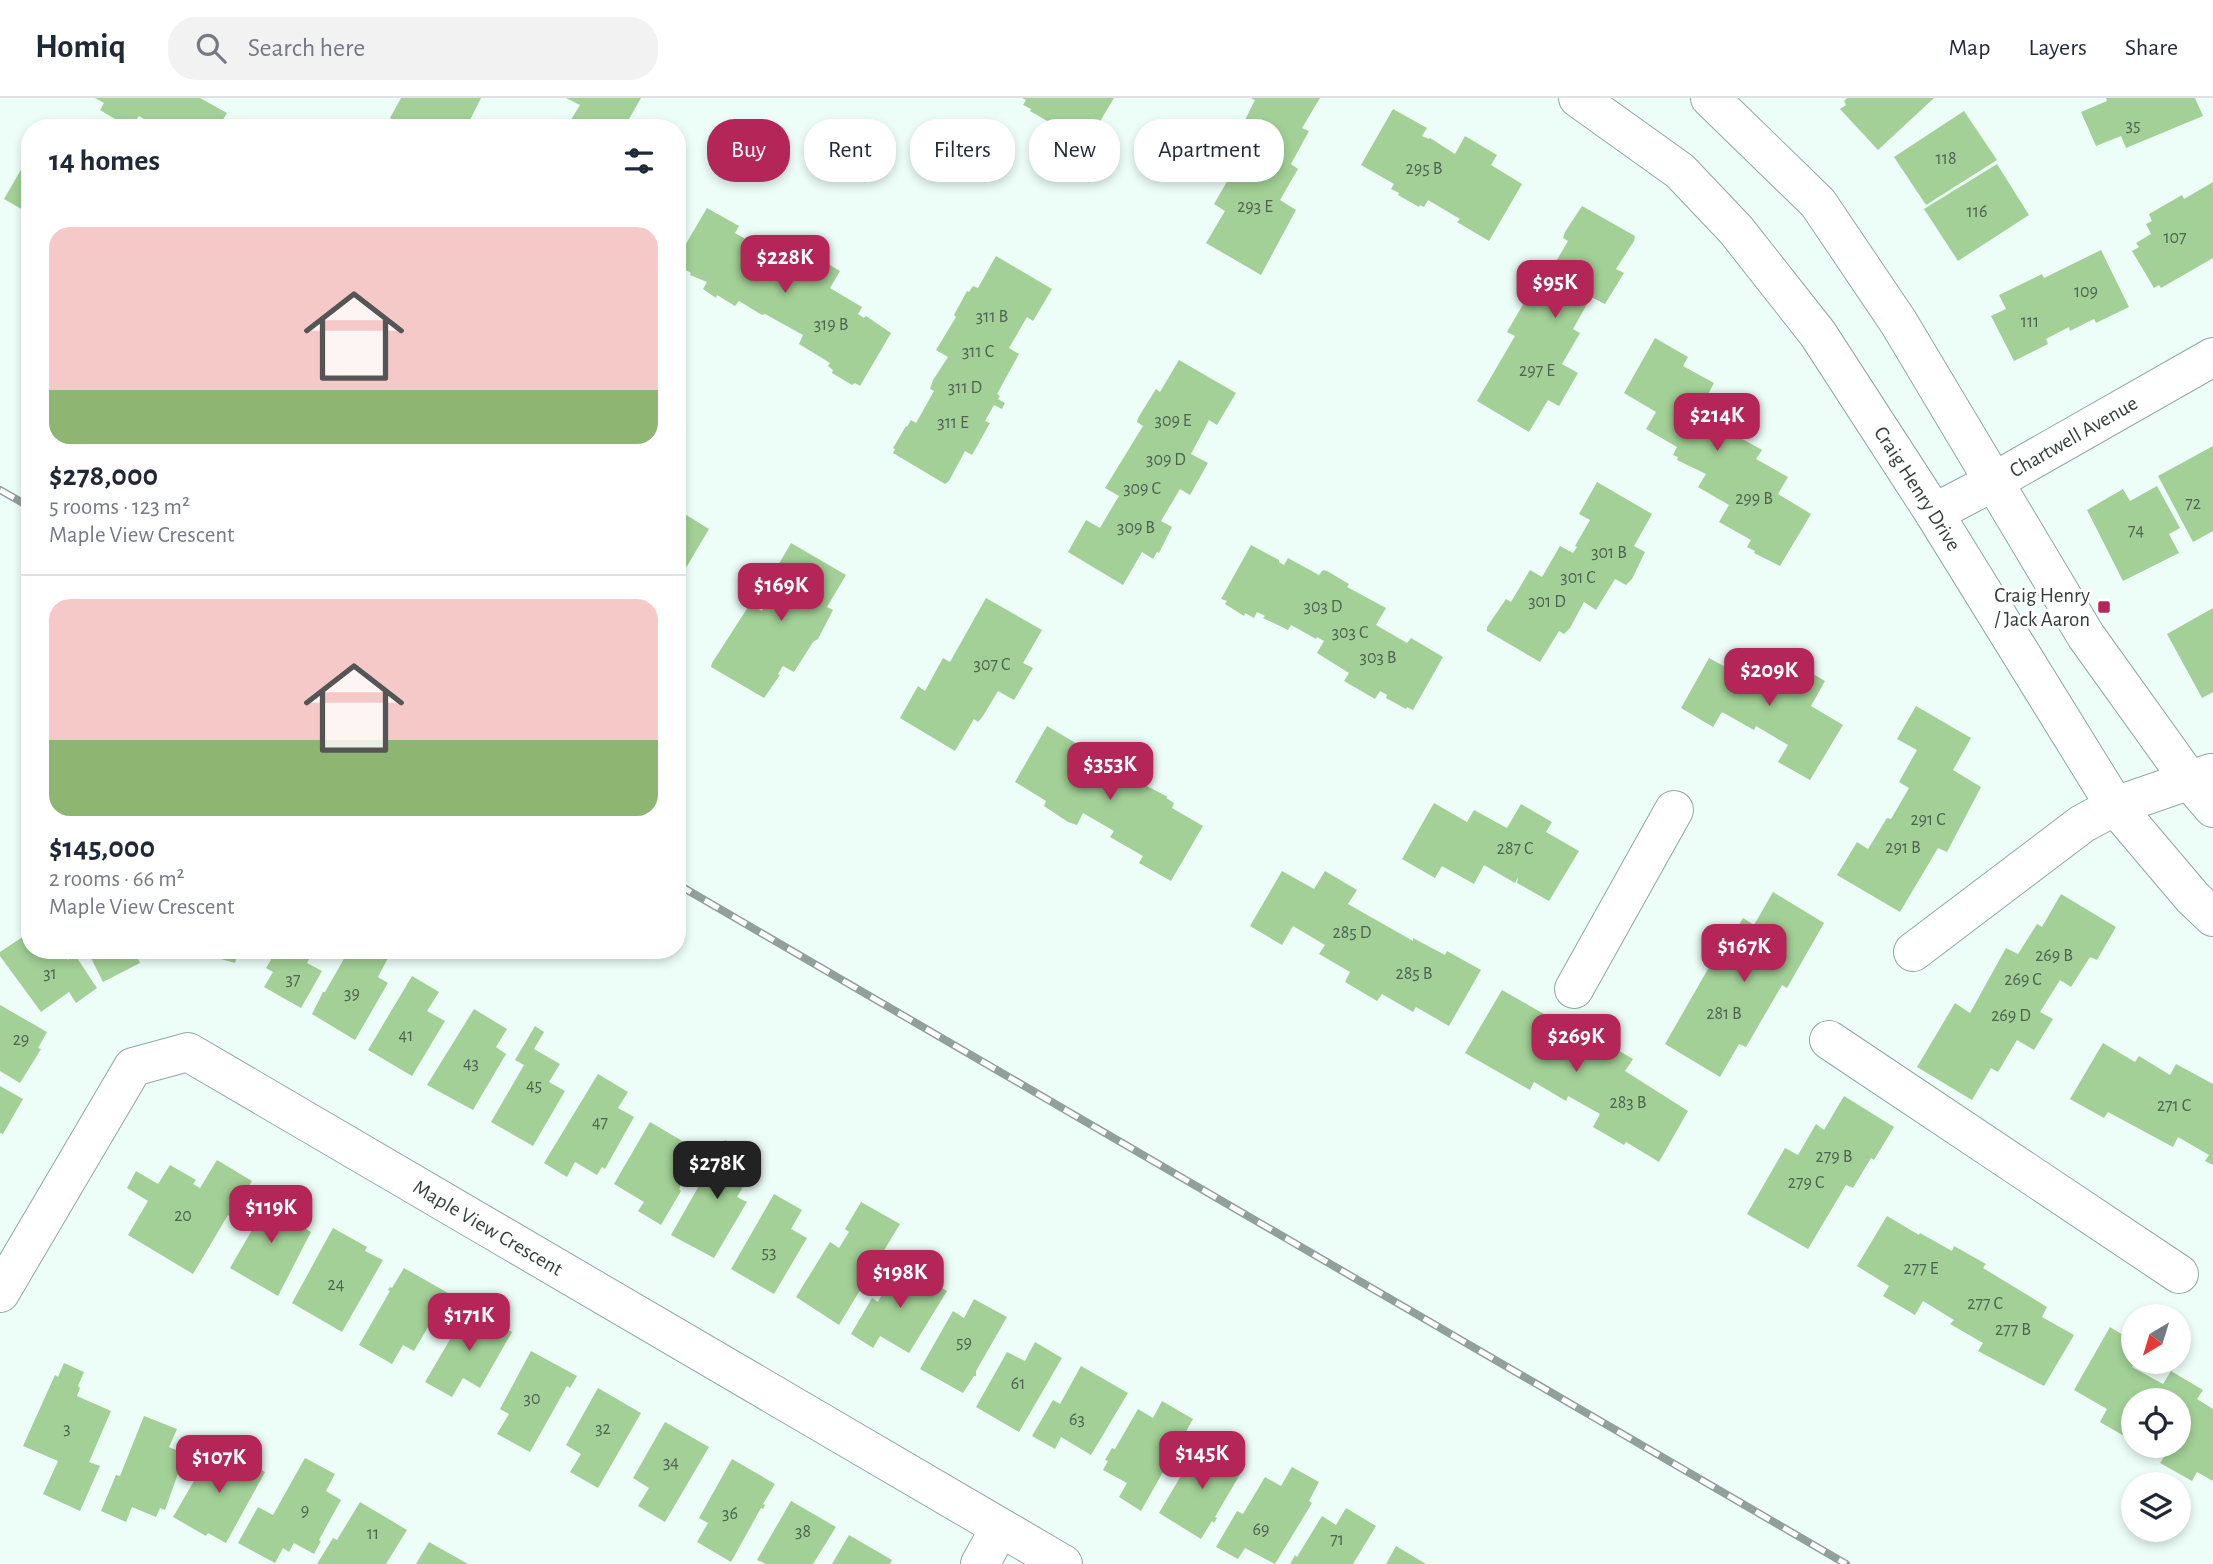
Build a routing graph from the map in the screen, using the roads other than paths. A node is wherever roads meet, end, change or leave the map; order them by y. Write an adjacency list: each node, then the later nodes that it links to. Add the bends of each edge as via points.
1 (1578, 98): 5 (street, Craig Henry Drive, via 1680,171 1736,230 1818,334)
2 (1710, 98): 4 (street, via 1818,203 1899,323)
3 (2213, 357): 4 (street, Chartwell Avenue)
4 (1995, 481): 5 (street, Chartwell Avenue); 6 (street, via 2086,636)
5 (1934, 513): 7 (street, Craig Henry Drive)
6 (2206, 787): 7 (street)
7 (2115, 806): 9 (street, Craig Henry Drive); 10 (street, via 2082,824)
8 (1674, 810): 11 (street)
9 (2213, 917)
10 (1913, 952)
11 (1574, 989)
12 (1829, 1040): 13 (street)
13 (2179, 1274)
14 (0, 1293): 15 (street, Maple View Crescent, via 133,1068 188,1052)
15 (1000, 1528): 16 (street); 17 (street, Maple View Crescent)
16 (980, 1564)
17 (1063, 1564)

